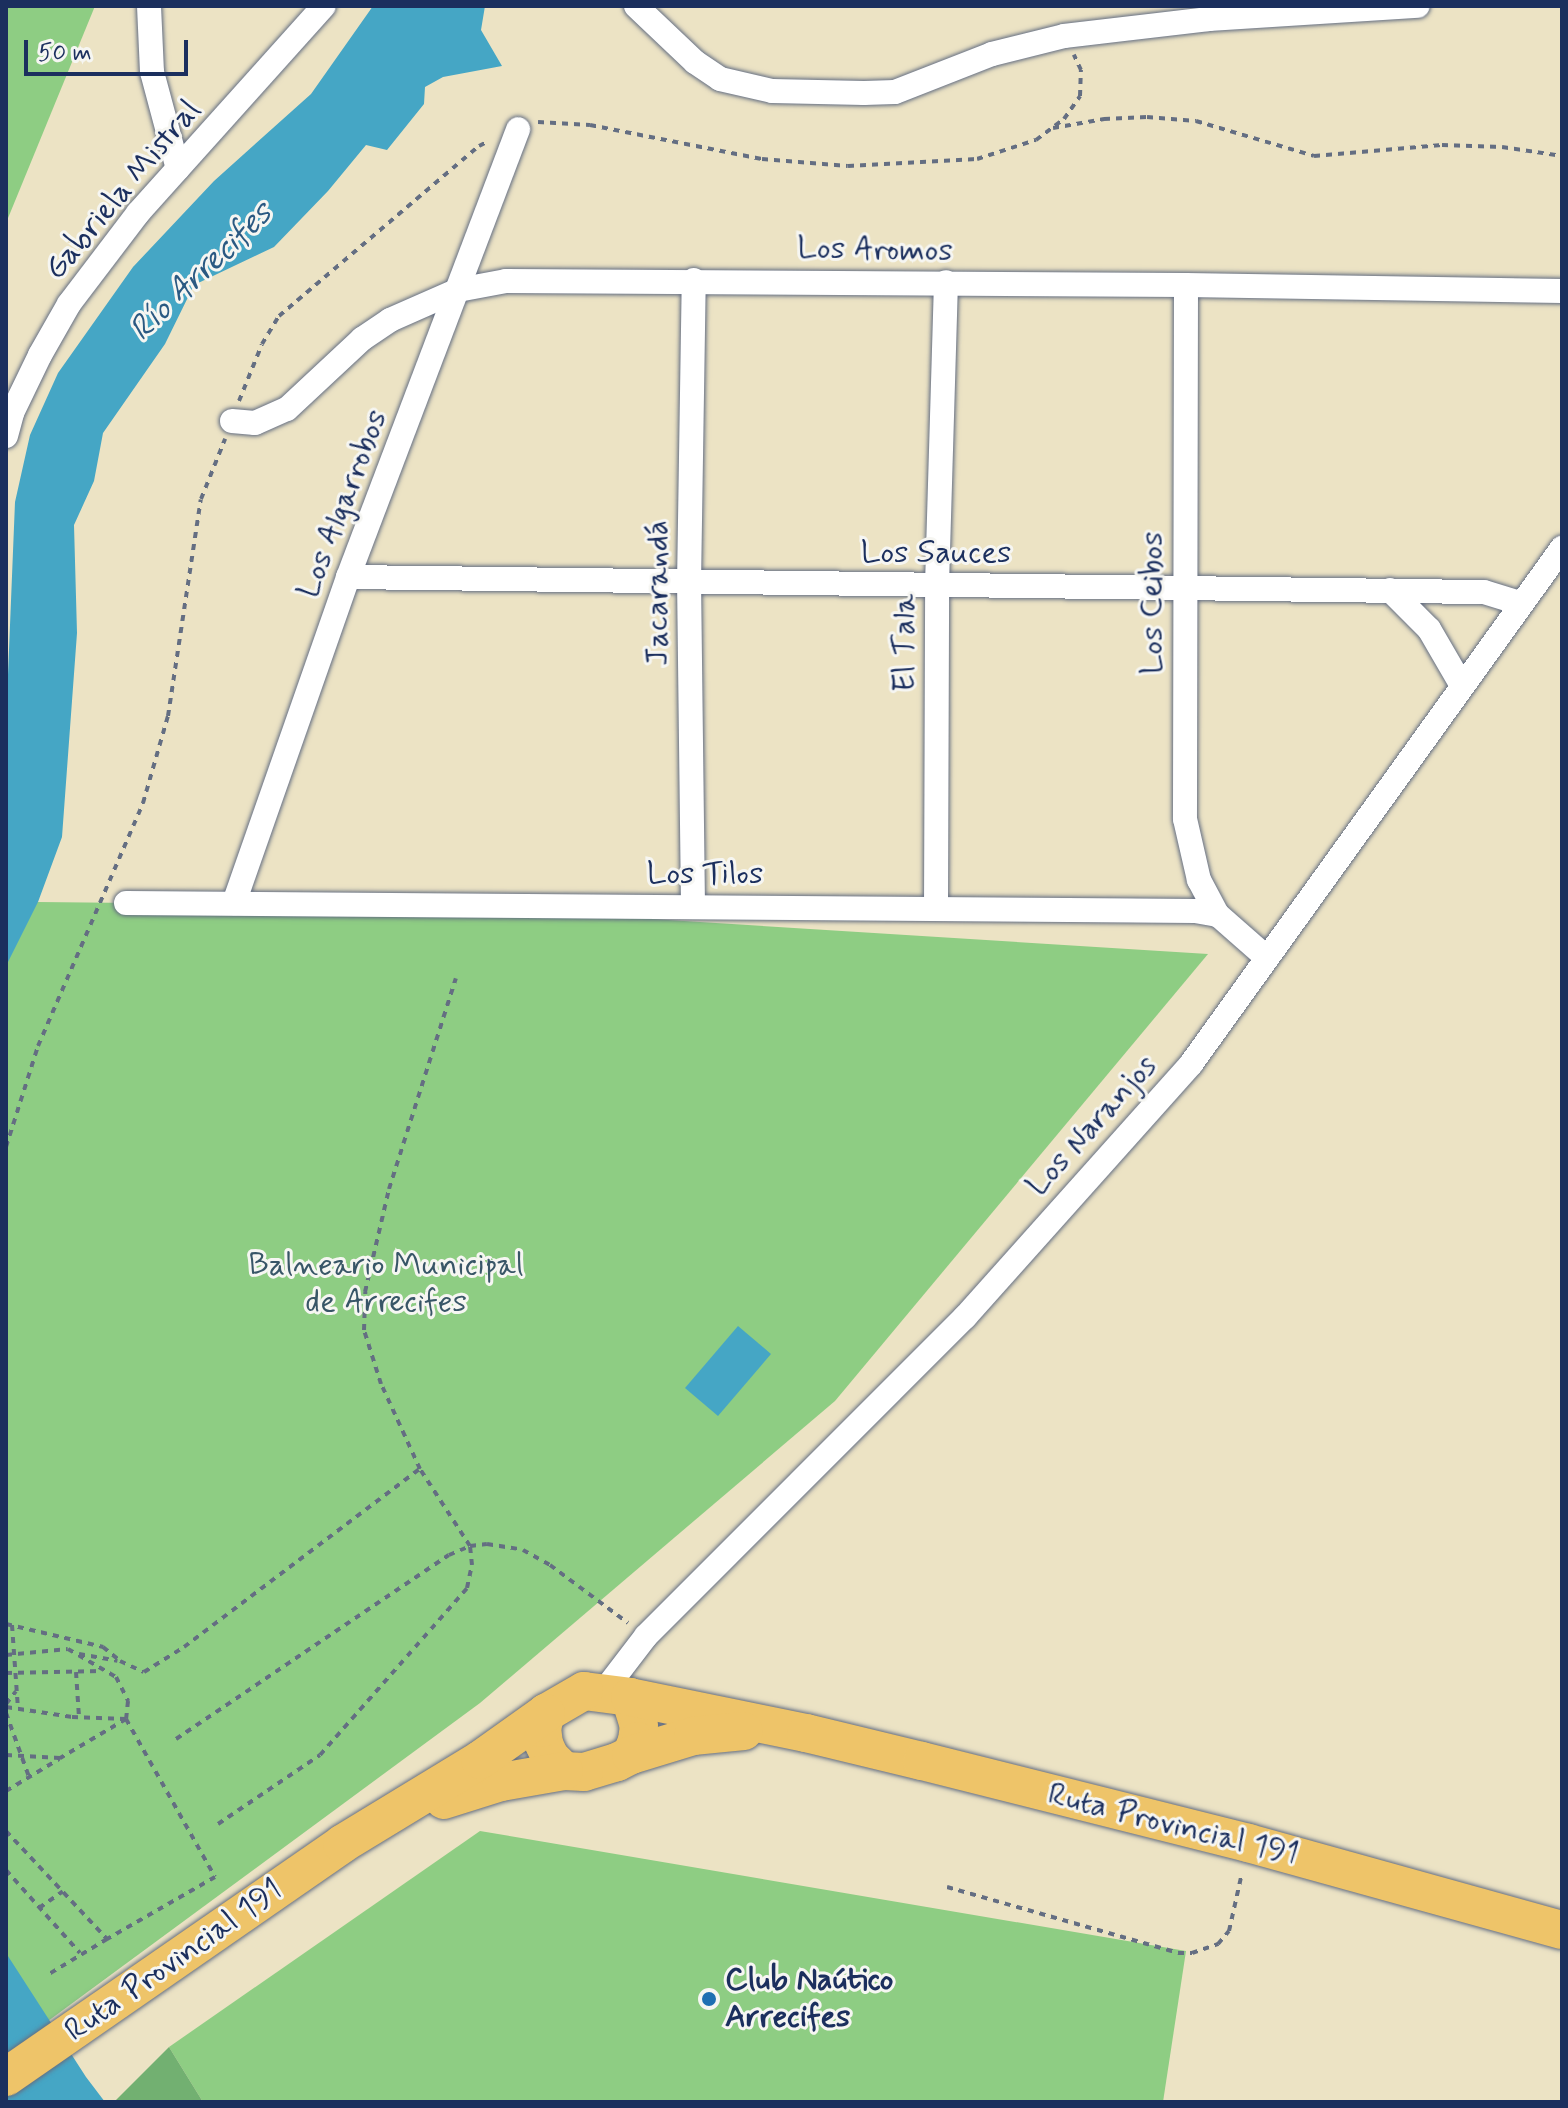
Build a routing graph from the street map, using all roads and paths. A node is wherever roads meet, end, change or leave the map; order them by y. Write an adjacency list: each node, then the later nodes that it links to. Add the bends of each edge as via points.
1 (149, 6): 9 (street, via 152,72)
2 (324, 6): 9 (street, Gabriela Mistral)
3 (636, 6): 5 (street, via 720,79 772,91 895,92 992,54)
4 (1418, 6): 5 (street, via 1209,19)
5 (1064, 36): 7 (path, via 1081,70 1080,96)
6 (518, 129): 7 (path, via 564,121 762,159 848,166 977,159 1036,140); 13 (street, Los Algarrobos); 15 (path, via 479,146 279,316 262,344)
7 (1051, 129): 8 (path, via 1147,117 1196,121 1314,156 1442,145)
8 (1562, 156)
9 (178, 169): 16 (street, Gabriela Mistral, via 69,304 12,413)
10 (694, 280): 11 (street, Los Aromos); 13 (street, Los Aromos, via 506,281); 19 (street, Jacarandá)
11 (946, 282): 12 (street, Los Aromos); 20 (street, El Tala)
12 (1186, 285): 14 (street, Los Aromos); 21 (street, Los Ceibos)
13 (458, 290): 15 (street, Los Aromos, via 390,320 362,339 287,409 255,423); 18 (street, Los Algarrobos)
14 (1562, 291)
15 (232, 421): 32 (path, via 201,499 168,716 143,803 38,1046)
16 (6, 436)
17 (1562, 548): 23 (street, Los Naranjos)
18 (348, 577): 19 (street, Los Sauces); 26 (street, Los Algarrobos)
19 (689, 584): 20 (street, Los Sauces); 27 (street, Jacarandá)
20 (937, 585): 21 (street, Los Sauces); 28 (street, El Tala)
21 (1185, 586): 22 (street, Los Sauces); 29 (street, Los Ceibos, via 1185,819 1199,880)
22 (1390, 590): 23 (street, Los Sauces, via 1484,592); 24 (street, via 1429,629)
23 (1521, 603): 24 (street, Los Naranjos)
24 (1462, 686): 30 (street, Los Naranjos)
25 (126, 903): 26 (street, Los Tilos)
26 (234, 903): 27 (street, Los Tilos)
27 (693, 906): 28 (street, Los Tilos)
28 (936, 909): 29 (street, Los Tilos)
29 (1218, 915): 30 (street)
30 (1267, 958): 37 (street, Los Naranjos, via 1191,1064 965,1317)
31 (456, 978): 33 (path, via 389,1189 365,1292 364,1330 381,1384)
32 (6, 1147)
33 (420, 1469): 34 (path); 41 (path, via 184,1647 144,1672)
34 (470, 1546): 37 (path, via 523,1550); 54 (path, via 449,1555); 62 (path, via 467,1588 341,1732 320,1755)
35 (9, 1625): 36 (path); 41 (path, via 103,1647)
36 (9, 1634): 38 (path)
37 (646, 1636): 47 (street, Los Naranjos)
38 (14, 1652): 39 (path, via 68,1649); 40 (path); 45 (path)
39 (76, 1654): 41 (path); 42 (path)
40 (6, 1655)
41 (120, 1661)
42 (105, 1671): 43 (path); 52 (path, via 116,1677 128,1701)
43 (76, 1672): 45 (path); 51 (path)
44 (6, 1673): 45 (path)
45 (15, 1673): 46 (path)
46 (16, 1691): 48 (path); 49 (path)
47 (617, 1694): 50 (main road, via 584,1691); 53 (main road, Ruta Provincial 191); 56 (main road, via 639,1726)
48 (6, 1708): 49 (path); 57 (path)
49 (18, 1709): 51 (path)
50 (546, 1713): 59 (main road, via 544,1744); 65 (main road, Ruta Provincial 191)
51 (79, 1717): 52 (path)
52 (126, 1719): 58 (path); 71 (path, via 215,1877)
53 (782, 1728): 56 (main road, Ruta Provincial 191, via 693,1736); 64 (main road, Ruta Provincial 191)
54 (176, 1739)
55 (6, 1755): 57 (path)
56 (631, 1755): 59 (main road, via 602,1768)
57 (22, 1756): 58 (path); 60 (path)
58 (60, 1758): 60 (path)
59 (564, 1771): 65 (main road, Ruta Provincial 191, via 476,1788)
60 (29, 1777): 61 (path)
61 (6, 1791)
62 (218, 1824)
63 (6, 1831): 68 (path)
64 (1248, 1843): 67 (path, via 1229,1931 1218,1944 1192,1953); 70 (main road, Ruta Provincial 191)
65 (342, 1844): 74 (main road, Ruta Provincial 191)
66 (6, 1870): 69 (path)
67 (947, 1887)
68 (63, 1891): 69 (path); 71 (path)
69 (39, 1908): 72 (path)
70 (1562, 1930)
71 (107, 1939): 72 (path)
72 (80, 1953): 73 (path)
73 (49, 1974)
74 (6, 2077)

